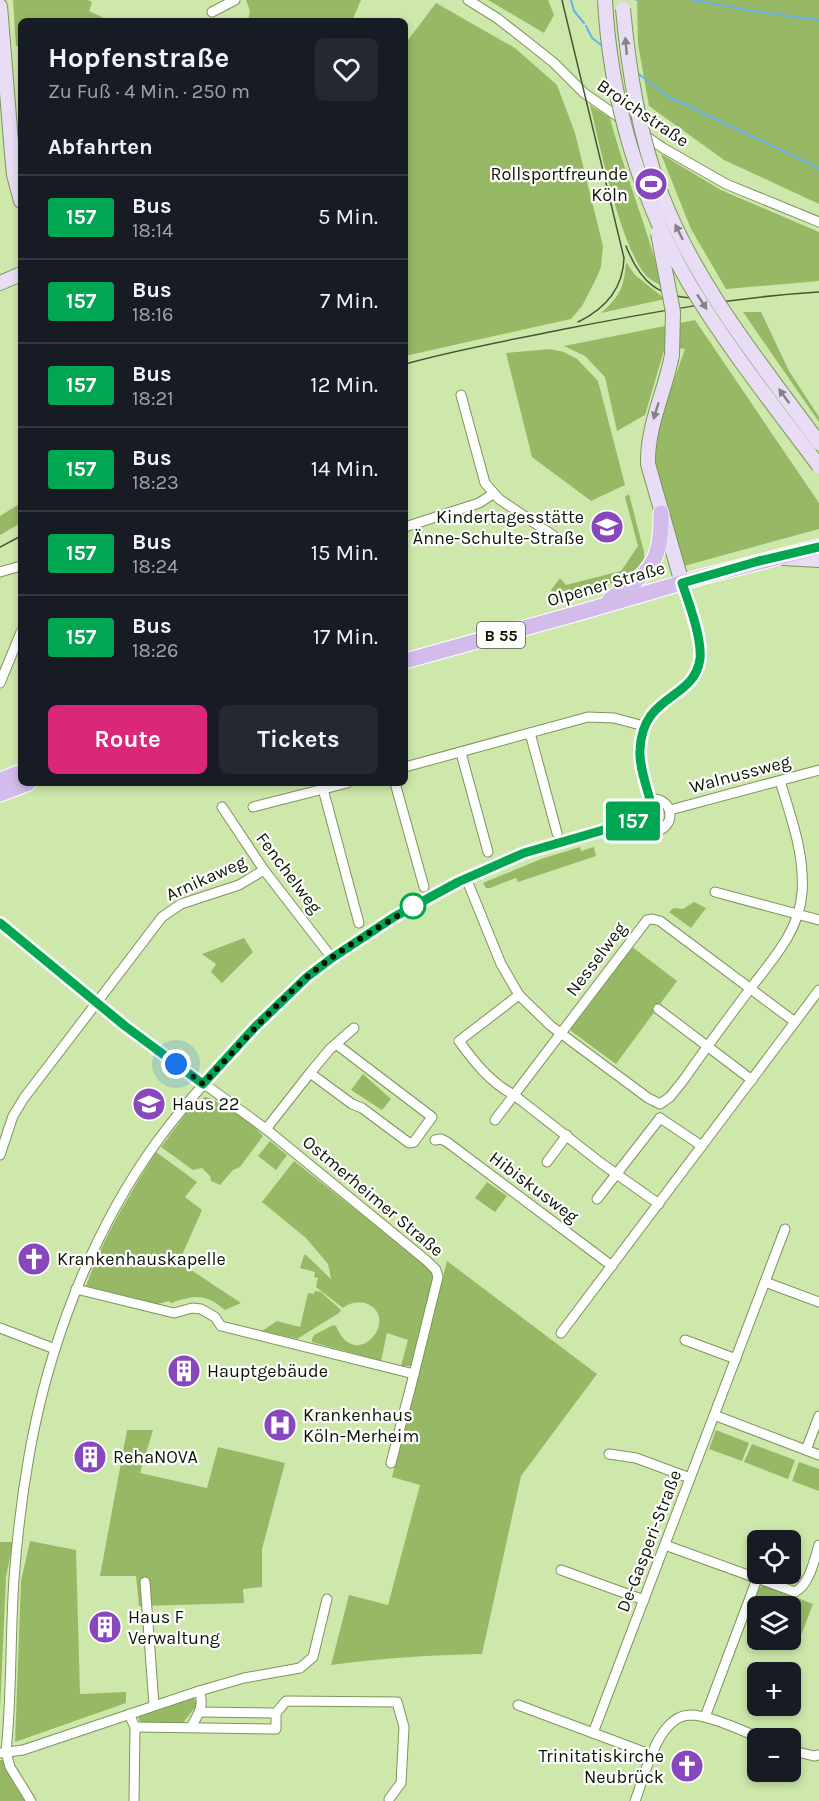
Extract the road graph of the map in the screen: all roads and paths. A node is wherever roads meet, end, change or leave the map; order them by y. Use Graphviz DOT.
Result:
graph roads {
  1 [pos="235,0"];
  2 [pos="468,0"];
  3 [pos="605,0"];
  4 [pos="622,0"];
  5 [pos="0,6"];
  6 [pos="212,12"];
  7 [pos="18,188"];
  8 [pos="655,214"];
  9 [pos="819,222"];
  10 [pos="18,275"];
  11 [pos="0,283"];
  12 [pos="461,395"];
  13 [pos="819,443"];
  14 [pos="819,466"];
  15 [pos="494,494"];
  16 [pos="661,513"];
  17 [pos="408,526"];
  18 [pos="554,536"];
  19 [pos="819,547"];
  20 [pos="775,557"];
  21 [pos="819,560"];
  22 [pos="18,567"];
  23 [pos="0,572"];
  24 [pos="682,583"];
  25 [pos="596,608"];
  26 [pos="18,639"];
  27 [pos="408,660"];
  28 [pos="0,683"];
  29 [pos="644,726"];
  30 [pos="530,733"];
  31 [pos="461,753"];
  32 [pos="408,766"];
  33 [pos="819,770"];
  34 [pos="18,773"];
  35 [pos="0,780"];
  36 [pos="780,781"];
  37 [pos="22,786"];
  38 [pos="335,786"];
  39 [pos="396,786"];
  40 [pos="323,789"];
  41 [pos="0,794"];
  42 [pos="650,800"];
  43 [pos="222,807"];
  44 [pos="253,807"];
  45 [pos="670,810"];
  46 [pos="638,820"];
  47 [pos="557,833"];
  48 [pos="488,852"];
  49 [pos="264,870"];
  50 [pos="466,878"];
  51 [pos="424,887"];
  52 [pos="715,892"];
  53 [pos="798,915"];
  54 [pos="819,920"];
  55 [pos="0,923"];
  56 [pos="359,923"];
  57 [pos="332,958"];
  58 [pos="750,989"];
  59 [pos="819,990"];
  60 [pos="519,995"];
  61 [pos="96,1002"];
  62 [pos="658,1009"];
  63 [pos="795,1022"];
  64 [pos="354,1028"];
  65 [pos="562,1034"];
  66 [pos="336,1044"];
  67 [pos="708,1047"];
  68 [pos="310,1073"];
  69 [pos="752,1080"];
  70 [pos="203,1084"];
  71 [pos="514,1095"];
  72 [pos="660,1104"];
  73 [pos="660,1118"];
  74 [pos="495,1120"];
  75 [pos="266,1129"];
  76 [pos="567,1135"];
  77 [pos="435,1140"];
  78 [pos="702,1146"];
  79 [pos="0,1155"];
  80 [pos="547,1162"];
  81 [pos="617,1172"];
  82 [pos="597,1199"];
  83 [pos="659,1204"];
  84 [pos="785,1229"];
  85 [pos="612,1266"];
  86 [pos="765,1281"];
  87 [pos="76,1289"];
  88 [pos="819,1302"];
  89 [pos="0,1328"];
  90 [pos="561,1333"];
  91 [pos="685,1340"];
  92 [pos="55,1349"];
  93 [pos="735,1359"];
  94 [pos="414,1374"];
  95 [pos="714,1415"];
  96 [pos="819,1416"];
  97 [pos="806,1450"];
  98 [pos="609,1454"];
  99 [pos="819,1455"];
  100 [pos="391,1463"];
  101 [pos="690,1478"];
  102 [pos="665,1545"];
  103 [pos="819,1545"];
  104 [pos="561,1570"];
  105 [pos="747,1575"];
  106 [pos="145,1582"];
  107 [pos="755,1584"];
  108 [pos="770,1584"];
  109 [pos="327,1599"];
  110 [pos="644,1600"];
  111 [pos="199,1691"];
  112 [pos="154,1705"];
  113 [pos="518,1705"];
  114 [pos="201,1712"];
  115 [pos="276,1713"];
  116 [pos="129,1714"];
  117 [pos="705,1718"];
  118 [pos="135,1727"];
  119 [pos="191,1727"];
  120 [pos="593,1733"];
  121 [pos="747,1733"];
  122 [pos="3,1753"];
  123 [pos="801,1753"];
  124 [pos="652,1755"];
  125 [pos="819,1755"];
  126 [pos="389,1799"];
  127 [pos="31,1801"];
  128 [pos="134,1801"];
  129 [pos="635,1801"];
  1 -- 6 [label="street"];
  2 -- 9 [label="street, Broichstraße"];
  3 -- 8 [label="main road, bridge"];
  13 -- 4 [label="main road, one-way, bridge"];
  5 -- 7 [label="main road"];
  8 -- 14 [label="main road, one-way, bridge"];
  8 -- 16 [label="main road, one-way, bridge"];
  10 -- 11 [label="main road"];
  12 -- 15 [label="street"];
  15 -- 17 [label="street"];
  15 -- 18 [label="street"];
  16 -- 24 [label="main road"];
  16 -- 25 [label="main road, B 55"];
  19 -- 20 [label="main road, Olpener Straße / B 55"];
  20 -- 21 [label="main road"];
  20 -- 24 [label="main road, Olpener Straße / B 55"];
  22 -- 23 [label="street"];
  24 -- 25 [label="main road, Olpener Straße / B 55"];
  24 -- 29 [label="street"];
  25 -- 27 [label="main road, Olpener Straße / B 55"];
  26 -- 28 [label="street"];
  29 -- 30 [label="street"];
  29 -- 42 [label="street"];
  30 -- 31 [label="street"];
  30 -- 47 [label="street"];
  31 -- 32 [label="street"];
  31 -- 48 [label="street"];
  33 -- 36 [label="street, Walnussweg"];
  34 -- 35 [label="main road"];
  36 -- 45 [label="street, Walnussweg"];
  36 -- 53 [label="street"];
  37 -- 41 [label="main road"];
  38 -- 40 [label="street"];
  39 -- 51 [label="street"];
  40 -- 44 [label="street"];
  40 -- 56 [label="street"];
  42 -- 45 [label="street"];
  42 -- 46 [label="street"];
  43 -- 49 [label="street, Fenchelweg"];
  45 -- 46 [label="street"];
  46 -- 50 [label="street"];
  49 -- 57 [label="street, Fenchelweg"];
  49 -- 61 [label="street, Arnikaweg"];
  50 -- 57 [label="street"];
  50 -- 60 [label="street"];
  52 -- 53 [label="street"];
  53 -- 54 [label="street"];
  53 -- 58 [label="street"];
  55 -- 61 [label="street, Ostmerheimer Straße"];
  57 -- 70 [label="street"];
  58 -- 63 [label="street"];
  58 -- 65 [label="street, Nesselweg"];
  58 -- 67 [label="street"];
  59 -- 63 [label="street"];
  60 -- 65 [label="street"];
  60 -- 71 [label="street"];
  61 -- 70 [label="street, Ostmerheimer Straße"];
  61 -- 79 [label="street"];
  62 -- 67 [label="street"];
  63 -- 69 [label="street"];
  64 -- 66 [label="street"];
  65 -- 71 [label="street"];
  65 -- 72 [label="street"];
  66 -- 68 [label="street"];
  66 -- 68 [label="street"];
  67 -- 69 [label="street"];
  67 -- 72 [label="street"];
  68 -- 75 [label="street"];
  69 -- 78 [label="street"];
  70 -- 75 [label="street, Ostmerheimer Straße"];
  70 -- 87 [label="street"];
  71 -- 74 [label="street"];
  71 -- 76 [label="street"];
  72 -- 73 [label="street"];
  73 -- 78 [label="street"];
  73 -- 81 [label="street"];
  75 -- 94 [label="street, Ostmerheimer Straße"];
  76 -- 80 [label="street"];
  76 -- 81 [label="street"];
  77 -- 85 [label="street, Hibiskusweg"];
  78 -- 83 [label="street"];
  81 -- 82 [label="street"];
  81 -- 83 [label="street"];
  83 -- 85 [label="street"];
  84 -- 86 [label="street, De-Gasperi-Straße"];
  85 -- 90 [label="street"];
  86 -- 88 [label="street"];
  86 -- 93 [label="street, De-Gasperi-Straße"];
  87 -- 92 [label="street"];
  87 -- 94 [label="street"];
  89 -- 92 [label="street"];
  91 -- 93 [label="street"];
  92 -- 122 [label="street"];
  93 -- 95 [label="street, De-Gasperi-Straße"];
  94 -- 100 [label="street, Ostmerheimer Straße"];
  95 -- 97 [label="street"];
  95 -- 101 [label="street, De-Gasperi-Straße"];
  96 -- 97 [label="street"];
  97 -- 99 [label="street"];
  98 -- 101 [label="street"];
  101 -- 102 [label="street, De-Gasperi-Straße"];
  102 -- 105 [label="street"];
  102 -- 110 [label="street, De-Gasperi-Straße"];
  103 -- 108 [label="street"];
  104 -- 110 [label="street"];
  106 -- 112 [label="street"];
  107 -- 117 [label="street"];
  109 -- 111 [label="street"];
  110 -- 120 [label="street, De-Gasperi-Straße"];
  111 -- 112 [label="street"];
  111 -- 114 [label="street"];
  112 -- 116 [label="street"];
  113 -- 120 [label="street"];
  114 -- 115 [label="street"];
  114 -- 119 [label="street"];
  115 -- 119 [label="street"];
  115 -- 126 [label="street"];
  116 -- 118 [label="street"];
  116 -- 122 [label="street"];
  117 -- 121 [label="street"];
  117 -- 124 [label="street"];
  118 -- 119 [label="street"];
  118 -- 128 [label="street"];
  120 -- 124 [label="street"];
  122 -- 127 [label="street"];
  123 -- 125 [label="street"];
  124 -- 129 [label="street"];
}
